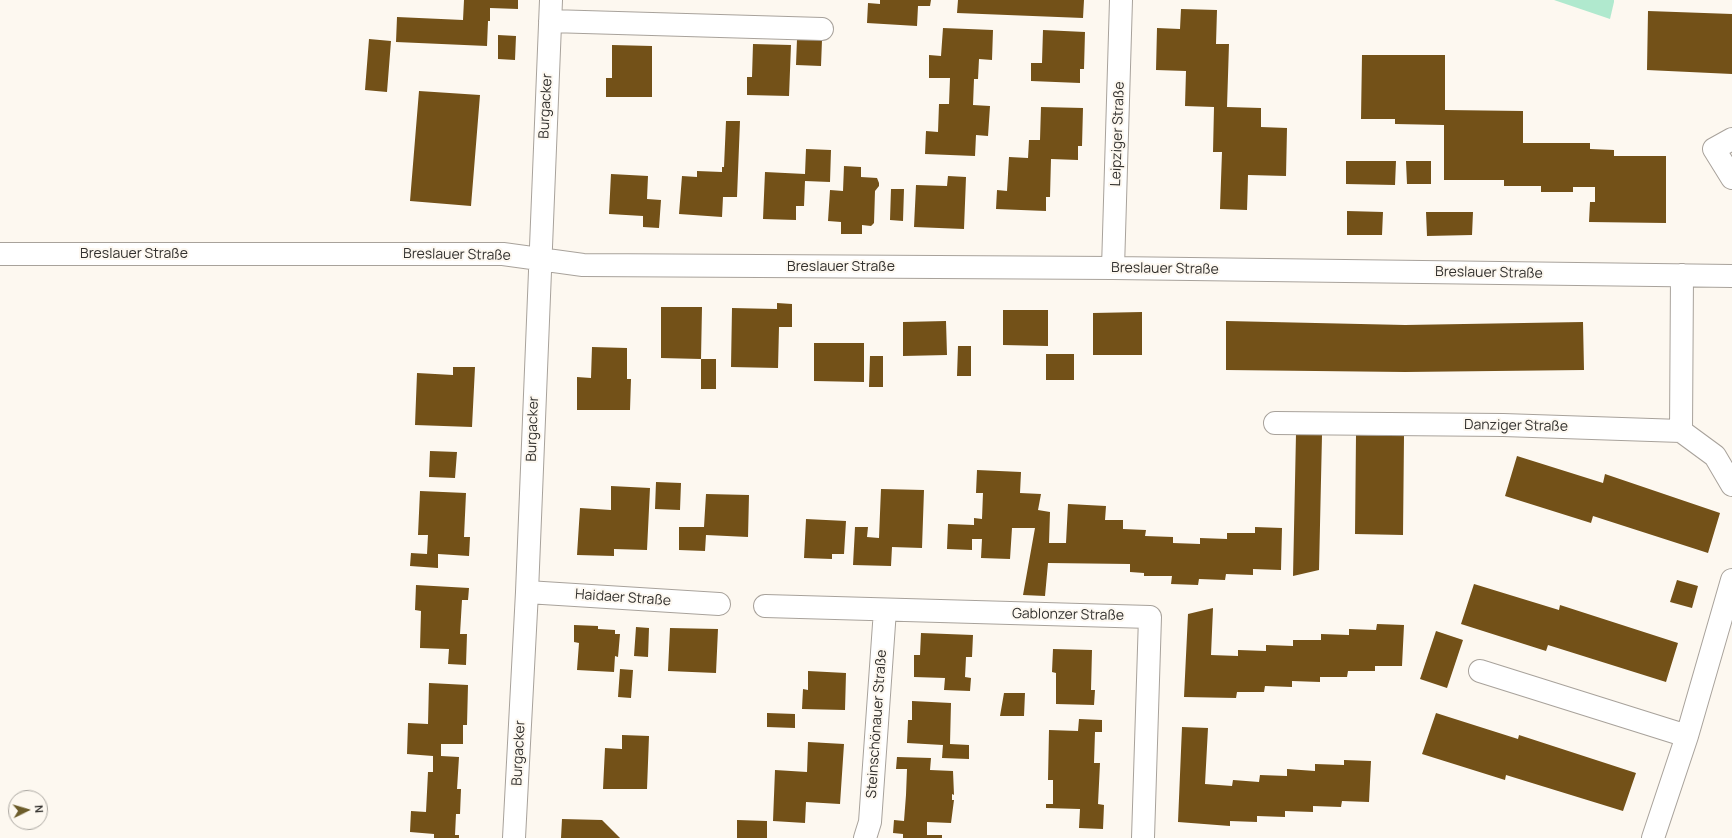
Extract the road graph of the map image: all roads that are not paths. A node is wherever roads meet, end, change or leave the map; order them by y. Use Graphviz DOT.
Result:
graph roads {
  1 [pos="1121,0"];
  2 [pos="550,10"];
  3 [pos="822,29"];
  4 [pos="1732,139"];
  5 [pos="1732,178"];
  6 [pos="0,254"];
  7 [pos="540,260"];
  8 [pos="1113,268"];
  9 [pos="1682,275"];
  10 [pos="1732,276"];
  11 [pos="1275,423"];
  12 [pos="1681,431"];
  13 [pos="1732,485"];
  14 [pos="1732,580"];
  15 [pos="527,592"];
  16 [pos="719,604"];
  17 [pos="765,606"];
  18 [pos="885,610"];
  19 [pos="1480,671"];
  20 [pos="1687,736"];
  21 [pos="514,838"];
  22 [pos="865,838"];
  23 [pos="1142,838"];
  24 [pos="1653,838"];
  1 -- 8 [label="street, Leipziger Straße"];
  2 -- 3 [label="street, Burgacker"];
  2 -- 7 [label="street, Burgacker"];
  4 -- 5 [label="street"];
  6 -- 7 [label="street, Breslauer Straße"];
  7 -- 8 [label="street, Breslauer Straße"];
  7 -- 15 [label="street, Burgacker"];
  8 -- 9 [label="street, Breslauer Straße"];
  9 -- 10 [label="street, Breslauer Straße"];
  9 -- 12 [label="street"];
  11 -- 12 [label="street, Danziger Straße"];
  12 -- 13 [label="street"];
  14 -- 20 [label="street"];
  15 -- 16 [label="street, Haidaer Straße"];
  15 -- 21 [label="street, Burgacker"];
  17 -- 18 [label="street, Gablonzer Straße"];
  18 -- 22 [label="street, Steinschönauer Straße"];
  18 -- 23 [label="street, Gablonzer Straße"];
  19 -- 20 [label="street"];
  20 -- 24 [label="street"];
}
